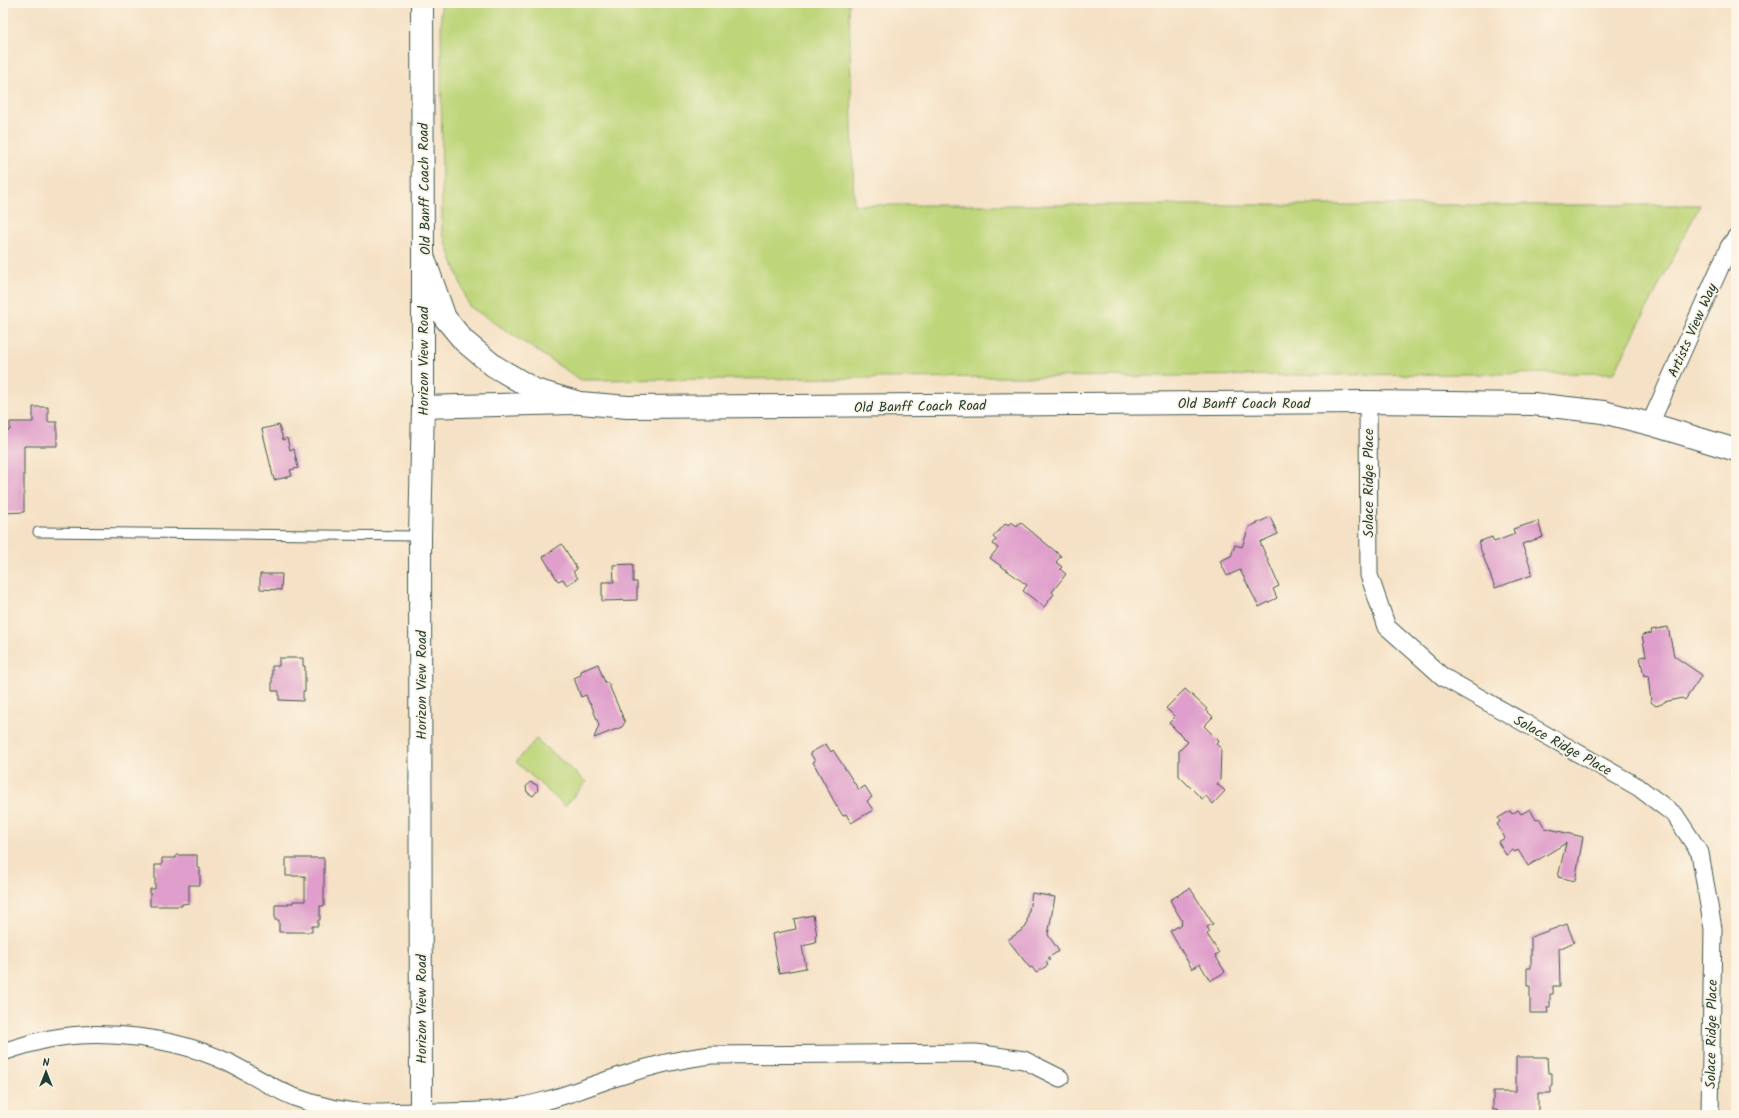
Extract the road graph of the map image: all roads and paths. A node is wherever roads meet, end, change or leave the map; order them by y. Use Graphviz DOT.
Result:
graph roads {
  1 [pos="422,3"];
  2 [pos="1736,236"];
  3 [pos="423,256"];
  4 [pos="1368,402"];
  5 [pos="580,403"];
  6 [pos="423,407"];
  7 [pos="1650,424"];
  8 [pos="1736,450"];
  9 [pos="38,532"];
  10 [pos="420,536"];
  11 [pos="3,1052"];
  12 [pos="1060,1078"];
  13 [pos="421,1114"];
  14 [pos="1710,1115"];
  1 -- 3 [label="main road, Old Banff Coach Road"];
  2 -- 7 [label="street, Artists View Way"];
  3 -- 5 [label="main road, Old Banff Coach Road"];
  3 -- 6 [label="main road, Horizon View Road"];
  4 -- 5 [label="main road, Old Banff Coach Road"];
  4 -- 7 [label="main road, Old Banff Coach Road"];
  4 -- 14 [label="street, Solace Ridge Place"];
  5 -- 6 [label="main road"];
  6 -- 10 [label="main road, Horizon View Road"];
  7 -- 8 [label="main road, Old Banff Coach Road"];
  9 -- 10 [label="lane"];
  10 -- 13 [label="main road, Horizon View Road"];
  11 -- 13 [label="street"];
  12 -- 13 [label="street"];
}
